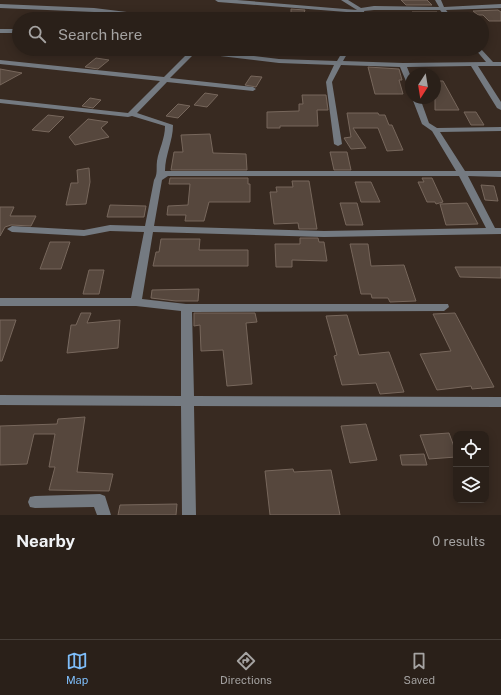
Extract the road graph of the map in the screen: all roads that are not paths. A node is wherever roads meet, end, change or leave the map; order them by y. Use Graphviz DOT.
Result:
graph roads {
  1 [pos="218,0"];
  2 [pos="344,0"];
  3 [pos="369,0"];
  4 [pos="438,0"];
  5 [pos="498,0"];
  6 [pos="501,2"];
  7 [pos="0,6"];
  8 [pos="501,6"];
  9 [pos="374,8"];
  10 [pos="442,9"];
  11 [pos="361,11"];
  12 [pos="110,12"];
  13 [pos="444,12"];
  14 [pos="0,31"];
  15 [pos="12,31"];
  16 [pos="188,56"];
  17 [pos="232,56"];
  18 [pos="343,56"];
  19 [pos="484,56"];
  20 [pos="0,62"];
  21 [pos="338,64"];
  22 [pos="473,64"];
  23 [pos="491,64"];
  24 [pos="501,64"];
  25 [pos="403,65"];
  26 [pos="405,70"];
  27 [pos="164,81"];
  28 [pos="253,89"];
  29 [pos="0,101"];
  30 [pos="418,104"];
  31 [pos="501,108"];
  32 [pos="132,114"];
  33 [pos="501,129"];
  34 [pos="435,130"];
  35 [pos="338,144"];
  36 [pos="462,174"];
  37 [pos="501,174"];
  38 [pos="161,176"];
  39 [pos="12,229"];
  40 [pos="148,230"];
  41 [pos="496,231"];
  42 [pos="0,302"];
  43 [pos="136,302"];
  44 [pos="444,307"];
  45 [pos="186,308"];
  46 [pos="0,400"];
  47 [pos="188,402"];
  48 [pos="501,402"];
  49 [pos="35,502"];
  50 [pos="104,515"];
  51 [pos="190,515"];
  1 -- 11 [label="street"];
  2 -- 11 [label="street"];
  3 -- 9 [label="street"];
  4 -- 10 [label="street"];
  5 -- 6 [label="street"];
  7 -- 12 [label="street"];
  8 -- 10 [label="street"];
  9 -- 10 [label="street"];
  9 -- 11 [label="street"];
  10 -- 13 [label="street"];
  14 -- 15 [label="street"];
  16 -- 27 [label="street"];
  17 -- 21 [label="street"];
  18 -- 21 [label="street"];
  19 -- 23 [label="street"];
  20 -- 27 [label="street"];
  21 -- 25 [label="street"];
  21 -- 35 [label="street"];
  22 -- 23 [label="street"];
  22 -- 25 [label="street"];
  22 -- 31 [label="street"];
  23 -- 24 [label="street"];
  25 -- 26 [label="street"];
  27 -- 28 [label="street"];
  27 -- 32 [label="street"];
  29 -- 32 [label="street"];
  30 -- 34 [label="street"];
  32 -- 38 [label="street"];
  33 -- 34 [label="street"];
  34 -- 36 [label="street"];
  36 -- 37 [label="street"];
  36 -- 38 [label="street"];
  36 -- 41 [label="street"];
  38 -- 40 [label="street"];
  39 -- 40 [label="street"];
  40 -- 41 [label="street"];
  40 -- 43 [label="street"];
  42 -- 43 [label="street"];
  43 -- 45 [label="street"];
  44 -- 45 [label="street"];
  45 -- 47 [label="street"];
  46 -- 47 [label="street"];
  47 -- 48 [label="street"];
  47 -- 51 [label="street"];
  49 -- 50 [label="street"];
}
